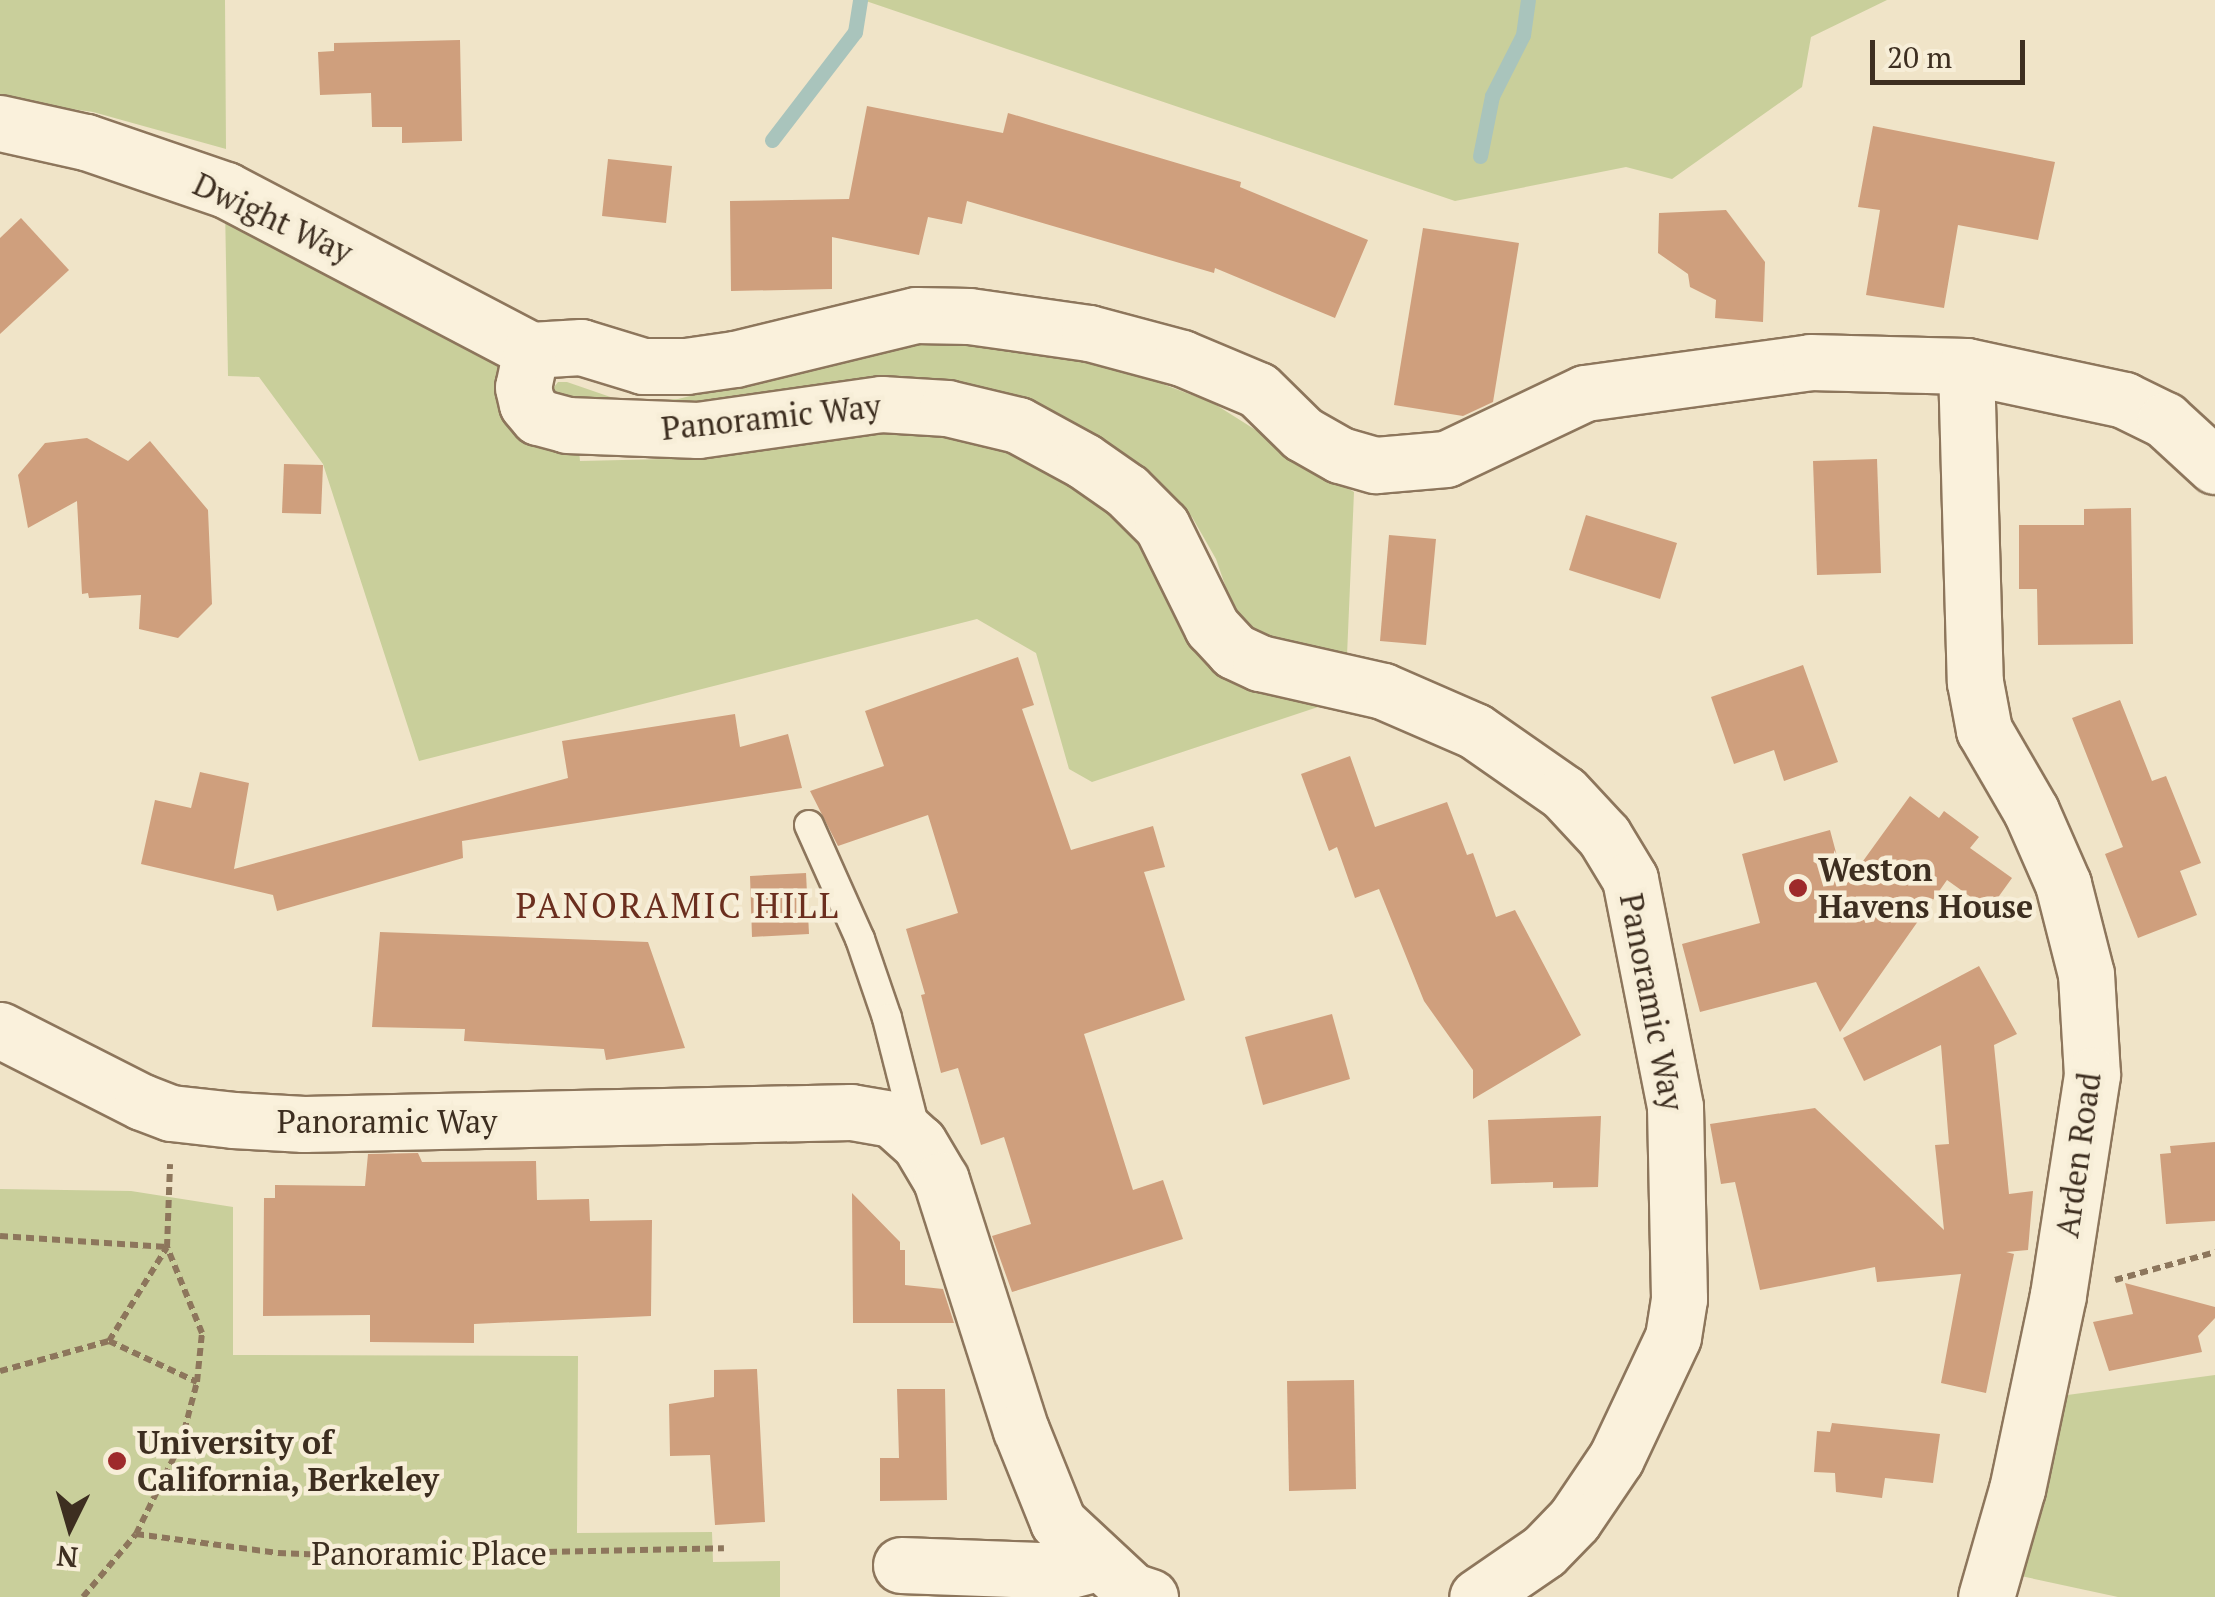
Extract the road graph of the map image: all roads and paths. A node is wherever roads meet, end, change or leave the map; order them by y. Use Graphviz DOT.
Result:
graph roads {
  1 [pos="0,123"];
  2 [pos="531,350"];
  3 [pos="1966,366"];
  4 [pos="2215,466"];
  5 [pos="809,825"];
  6 [pos="0,1030"];
  7 [pos="172,1113"];
  8 [pos="918,1144"];
  9 [pos="0,1236"];
  10 [pos="167,1248"];
  11 [pos="2215,1252"];
  12 [pos="2058,1296"];
  13 [pos="109,1341"];
  14 [pos="0,1372"];
  15 [pos="197,1382"];
  16 [pos="136,1534"];
  17 [pos="724,1548"];
  18 [pos="1100,1562"];
  19 [pos="901,1566"];
  20 [pos="83,1597"];
  21 [pos="1150,1597"];
  22 [pos="1477,1597"];
  23 [pos="1986,1597"];
  1 -- 2 [label="street, Dwight Way"];
  2 -- 3 [label="street, Panoramic Way"];
  2 -- 22 [label="street, Panoramic Way"];
  3 -- 4 [label="street, Panoramic Way"];
  3 -- 12 [label="street, Arden Road"];
  5 -- 8 [label="lane"];
  6 -- 7 [label="street, Panoramic Way"];
  7 -- 8 [label="street, Panoramic Way"];
  7 -- 10 [label="path"];
  8 -- 18 [label="street, Panoramic Way"];
  9 -- 10 [label="path"];
  10 -- 13 [label="path"];
  10 -- 15 [label="path"];
  11 -- 12 [label="path"];
  12 -- 23 [label="street, Arden Road"];
  13 -- 14 [label="path"];
  13 -- 15 [label="path"];
  15 -- 16 [label="path"];
  16 -- 17 [label="path, Panoramic Place"];
  16 -- 20 [label="path"];
  18 -- 19 [label="street"];
  18 -- 21 [label="street, Panoramic Way"];
}
